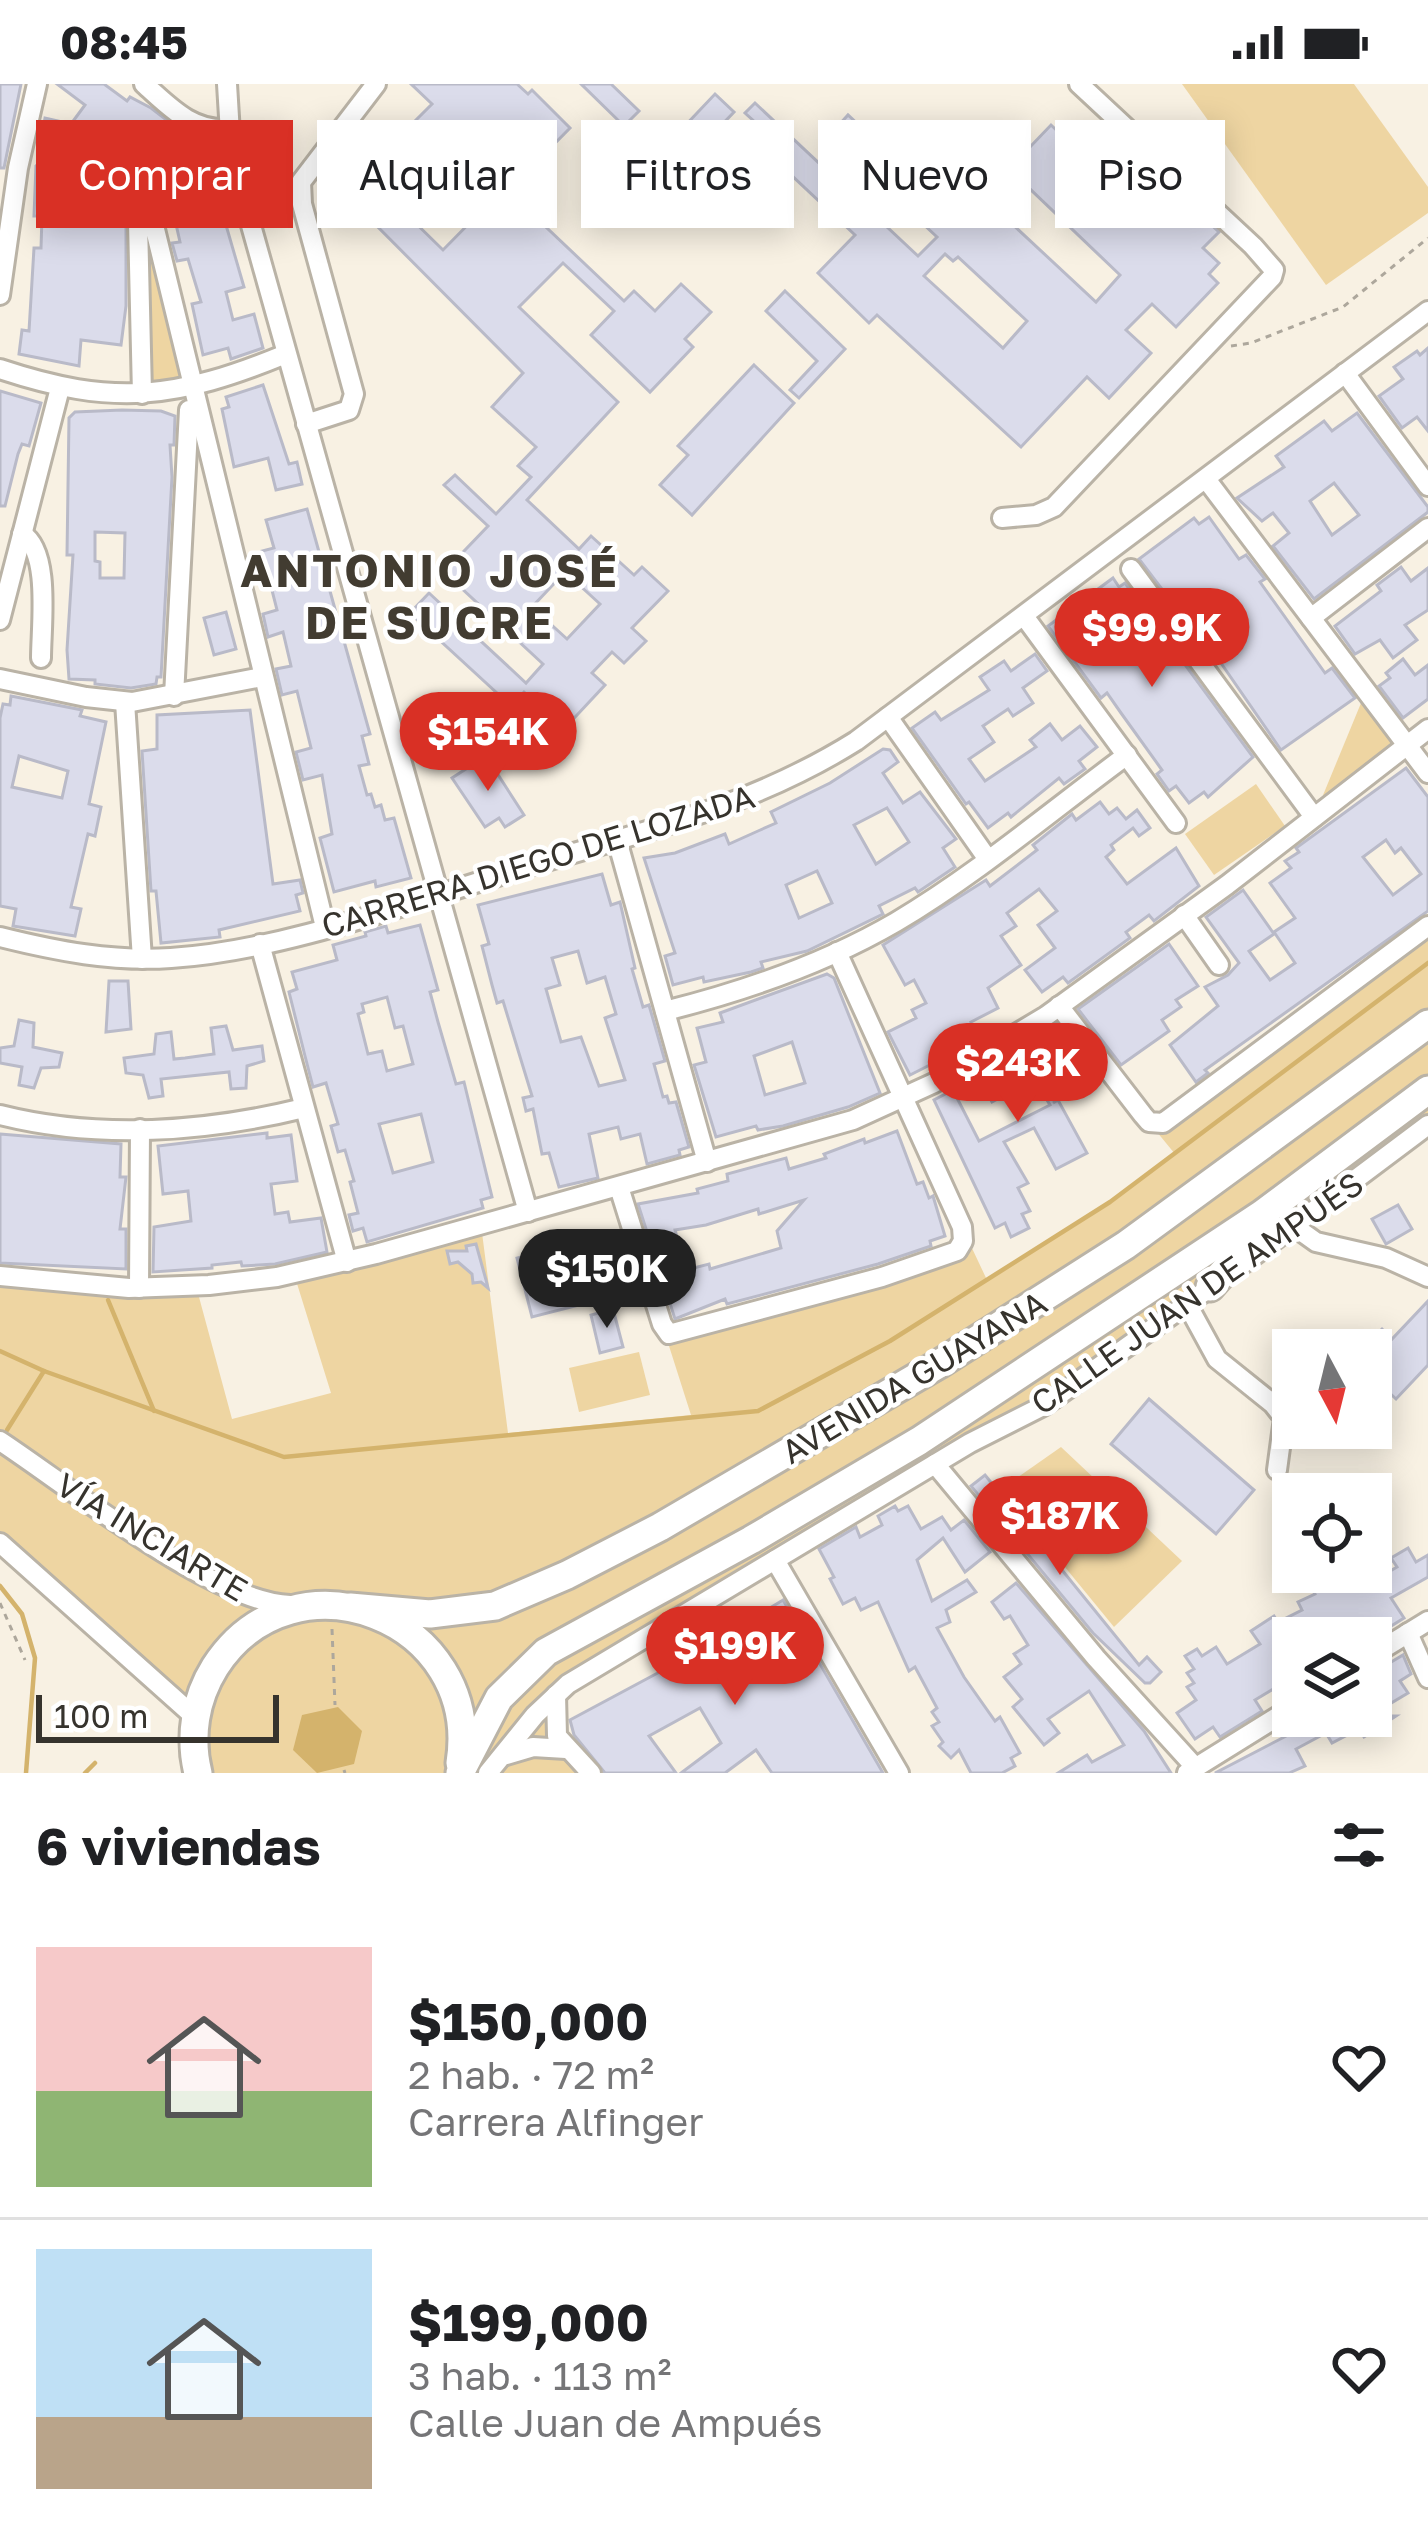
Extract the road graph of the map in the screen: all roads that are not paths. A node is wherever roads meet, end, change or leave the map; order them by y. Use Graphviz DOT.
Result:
graph roads {
  1 [pos="37,84"];
  2 [pos="144,84"];
  3 [pos="227,84"];
  4 [pos="376,84"];
  5 [pos="1078,84"];
  6 [pos="189,120"];
  7 [pos="229,120"];
  8 [pos="251,228"];
  9 [pos="0,295"];
  10 [pos="1428,311"];
  11 [pos="286,354"];
  12 [pos="0,369"];
  13 [pos="1345,374"];
  14 [pos="190,387"];
  15 [pos="60,388"];
  16 [pos="142,394"];
  17 [pos="306,424"];
  18 [pos="1206,479"];
  19 [pos="1428,486"];
  20 [pos="1002,518"];
  21 [pos="1428,528"];
  22 [pos="22,534"];
  23 [pos="1131,569"];
  24 [pos="1024,616"];
  25 [pos="1311,618"];
  26 [pos="0,620"];
  27 [pos="40,658"];
  28 [pos="262,677"];
  29 [pos="0,679"];
  30 [pos="174,696"];
  31 [pos="125,702"];
  32 [pos="888,717"];
  33 [pos="1428,729"];
  34 [pos="1407,745"];
  35 [pos="1127,754"];
  36 [pos="1428,773"];
  37 [pos="1314,817"];
  38 [pos="1176,823"];
  39 [pos="617,840"];
  40 [pos="986,858"];
  41 [pos="437,895"];
  42 [pos="1184,915"];
  43 [pos="1428,926"];
  44 [pos="325,927"];
  45 [pos="0,937"];
  46 [pos="260,944"];
  47 [pos="837,952"];
  48 [pos="142,959"];
  49 [pos="1219,965"];
  50 [pos="1059,1006"];
  51 [pos="664,1011"];
  52 [pos="1428,1024"];
  53 [pos="1428,1090"];
  54 [pos="903,1098"];
  55 [pos="304,1108"];
  56 [pos="0,1115"];
  57 [pos="1428,1125"];
  58 [pos="140,1130"];
  59 [pos="707,1162"];
  60 [pos="619,1187"];
  61 [pos="1294,1192"];
  62 [pos="528,1212"];
  63 [pos="1295,1227"];
  64 [pos="347,1262"];
  65 [pos="0,1276"];
  66 [pos="1428,1277"];
  67 [pos="1210,1287"];
  68 [pos="139,1288"];
  69 [pos="1187,1304"];
  70 [pos="0,1441"];
  71 [pos="935,1464"];
  72 [pos="1276,1470"];
  73 [pos="0,1543"];
  74 [pos="775,1560"];
  75 [pos="332,1606"];
  76 [pos="1428,1621"];
  77 [pos="1408,1633"];
  78 [pos="1392,1643"];
  79 [pos="1428,1678"];
  80 [pos="556,1695"];
  81 [pos="1272,1720"];
  82 [pos="195,1722"];
  83 [pos="566,1749"];
  84 [pos="505,1756"];
  85 [pos="1191,1770"];
  86 [pos="174,1773"];
  87 [pos="198,1773"];
  88 [pos="459,1773"];
  89 [pos="488,1773"];
  90 [pos="591,1773"];
  91 [pos="898,1773"];
  1 -- 9 [label="street"];
  2 -- 6 [label="street"];
  3 -- 7 [label="street"];
  4 -- 17 [label="street"];
  5 -- 20 [label="street"];
  8 -- 11 [label="street"];
  10 -- 13 [label="street, CARRERA DIEGO DE LOZADA"];
  11 -- 14 [label="street"];
  11 -- 17 [label="street"];
  12 -- 15 [label="street"];
  13 -- 18 [label="street, CARRERA DIEGO DE LOZADA"];
  13 -- 19 [label="street"];
  14 -- 16 [label="street"];
  14 -- 16 [label="street"];
  14 -- 28 [label="street"];
  14 -- 30 [label="street"];
  15 -- 16 [label="street"];
  15 -- 22 [label="street"];
  17 -- 41 [label="street"];
  18 -- 24 [label="street, CARRERA DIEGO DE LOZADA"];
  18 -- 25 [label="street"];
  21 -- 25 [label="street"];
  22 -- 26 [label="street"];
  22 -- 27 [label="street"];
  23 -- 37 [label="street"];
  24 -- 32 [label="street, CARRERA DIEGO DE LOZADA"];
  24 -- 35 [label="street"];
  25 -- 34 [label="street"];
  28 -- 30 [label="street"];
  28 -- 44 [label="street"];
  29 -- 31 [label="street"];
  30 -- 31 [label="street"];
  31 -- 48 [label="street"];
  32 -- 39 [label="street, CARRERA DIEGO DE LOZADA"];
  32 -- 40 [label="street"];
  33 -- 34 [label="street"];
  34 -- 36 [label="street"];
  34 -- 37 [label="street"];
  35 -- 38 [label="street"];
  35 -- 40 [label="street"];
  37 -- 42 [label="street"];
  39 -- 41 [label="street, CARRERA DIEGO DE LOZADA"];
  39 -- 51 [label="street"];
  40 -- 47 [label="street"];
  41 -- 44 [label="street, CARRERA DIEGO DE LOZADA"];
  41 -- 62 [label="street"];
  42 -- 49 [label="street"];
  42 -- 50 [label="street"];
  43 -- 50 [label="street"];
  44 -- 46 [label="street, CARRERA DIEGO DE LOZADA"];
  45 -- 48 [label="street, CARRERA DIEGO DE LOZADA"];
  46 -- 48 [label="street, CARRERA DIEGO DE LOZADA"];
  46 -- 55 [label="street"];
  47 -- 51 [label="street"];
  47 -- 54 [label="street"];
  50 -- 54 [label="street"];
  51 -- 59 [label="street"];
  52 -- 75 [label="highway, AVENIDA GUAYANA"];
  53 -- 61 [label="highway, AVENIDA GUAYANA"];
  54 -- 59 [label="street"];
  54 -- 60 [label="street"];
  55 -- 58 [label="street"];
  55 -- 64 [label="street"];
  56 -- 58 [label="street"];
  57 -- 63 [label="street, CALLE JUAN DE AMPUÉS"];
  58 -- 68 [label="street"];
  59 -- 60 [label="street"];
  60 -- 62 [label="street"];
  61 -- 67 [label="highway"];
  61 -- 88 [label="highway, AVENIDA GUAYANA"];
  62 -- 64 [label="street"];
  63 -- 66 [label="street"];
  63 -- 67 [label="street, CALLE JUAN DE AMPUÉS"];
  64 -- 68 [label="street"];
  65 -- 68 [label="street"];
  67 -- 69 [label="street, CALLE JUAN DE AMPUÉS"];
  69 -- 71 [label="street, CALLE JUAN DE AMPUÉS"];
  69 -- 72 [label="street"];
  70 -- 75 [label="street, VÍA INCIARTE"];
  71 -- 74 [label="street, CALLE JUAN DE AMPUÉS"];
  71 -- 85 [label="street"];
  73 -- 82 [label="street"];
  74 -- 80 [label="street, CALLE JUAN DE AMPUÉS"];
  74 -- 91 [label="street"];
  75 -- 82 [label="highway"];
  75 -- 88 [label="highway"];
  76 -- 77 [label="street"];
  77 -- 78 [label="street"];
  77 -- 79 [label="street"];
  80 -- 83 [label="street"];
  80 -- 84 [label="street, CALLE JUAN DE AMPUÉS"];
  81 -- 85 [label="street"];
  82 -- 86 [label="highway"];
  82 -- 87 [label="highway"];
  83 -- 84 [label="street"];
  83 -- 90 [label="street"];
  84 -- 89 [label="street, CALLE JUAN DE AMPUÉS"];
}
